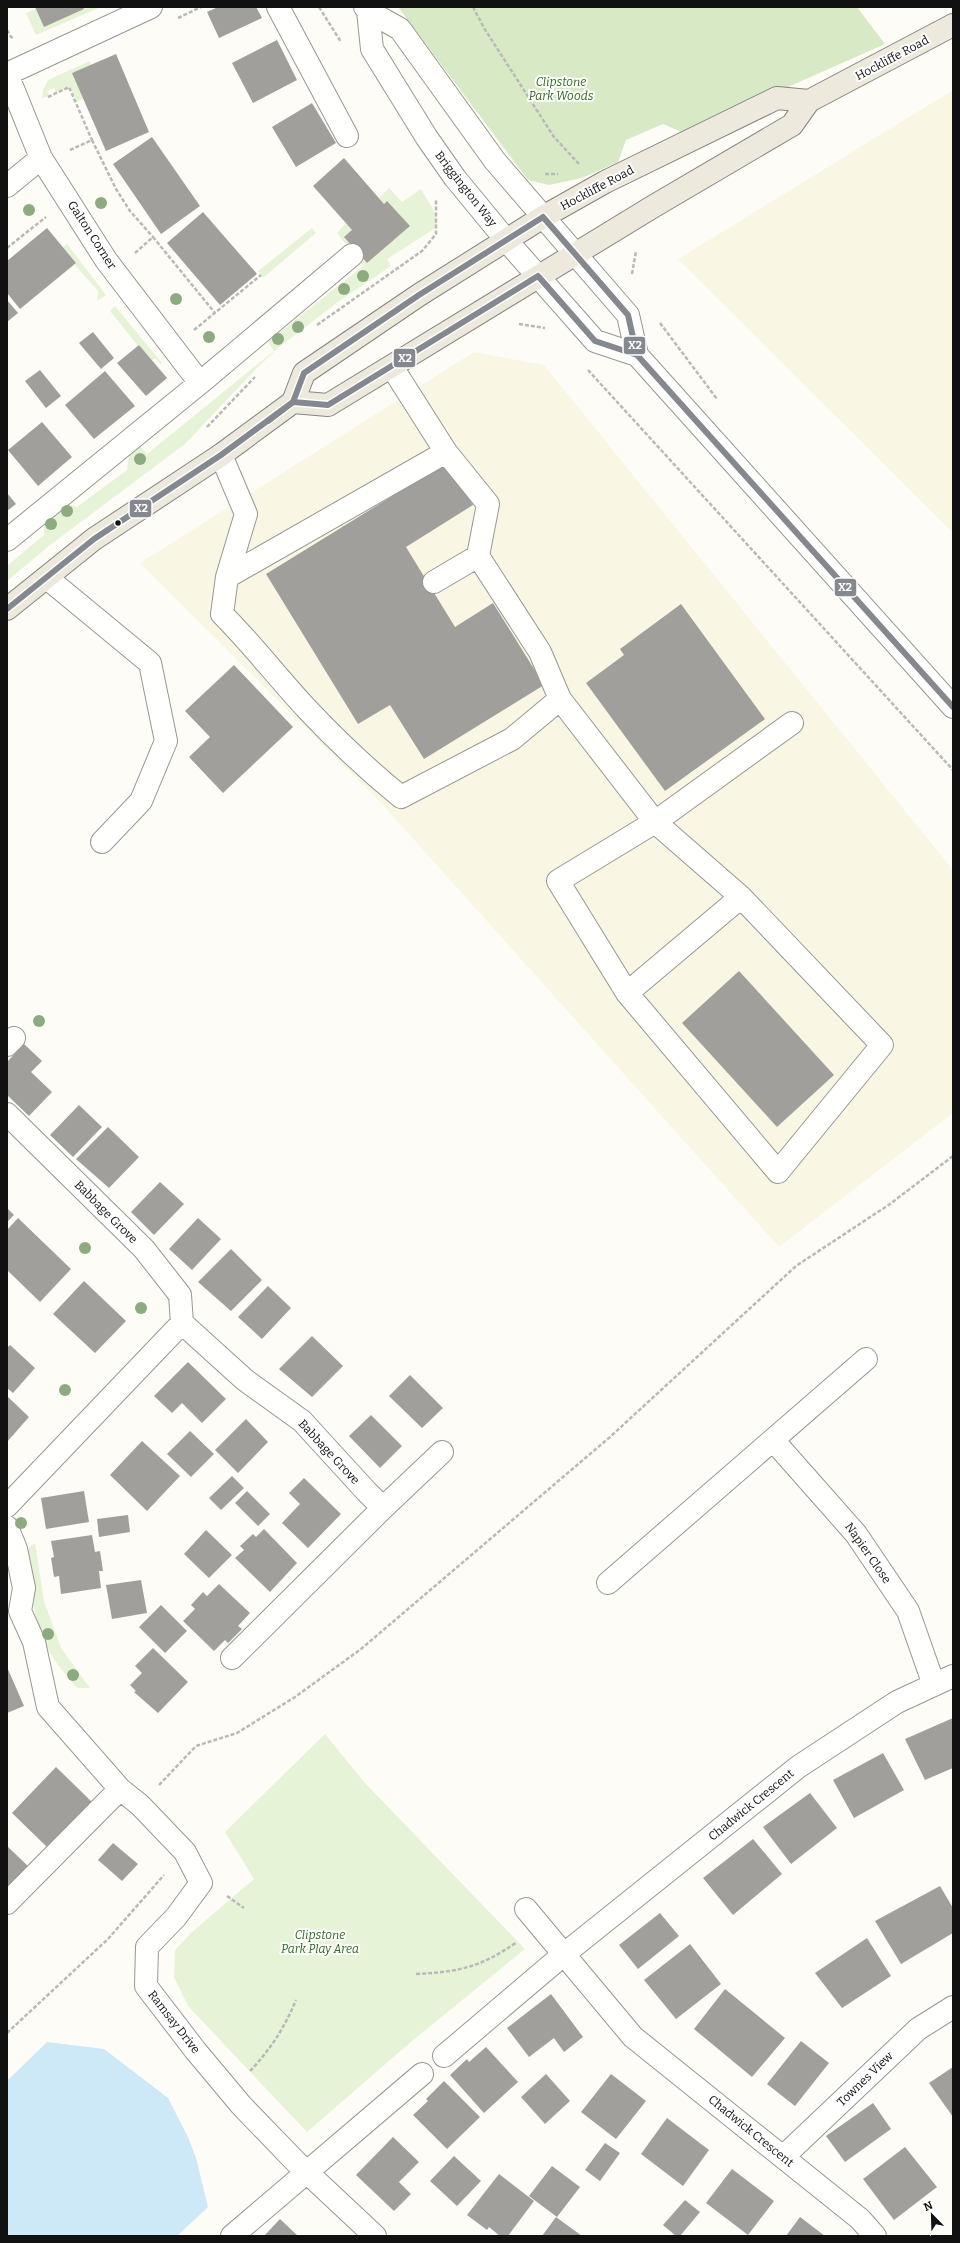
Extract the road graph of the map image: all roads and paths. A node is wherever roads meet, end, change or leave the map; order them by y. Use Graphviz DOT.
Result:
graph roads {
  1 [pos="151,7"];
  2 [pos="201,7"];
  3 [pos="278,7"];
  4 [pos="473,7"];
  5 [pos="366,9"];
  6 [pos="175,20"];
  7 [pos="953,25"];
  8 [pos="7,74"];
  9 [pos="45,98"];
  10 [pos="809,101"];
  11 [pos="347,136"];
  12 [pos="92,140"];
  13 [pos="68,151"];
  14 [pos="41,158"];
  15 [pos="583,169"];
  16 [pos="563,173"];
  17 [pos="543,174"];
  18 [pos="7,186"];
  19 [pos="436,198"];
  20 [pos="48,214"];
  21 [pos="543,217"];
  22 [pos="153,237"];
  23 [pos="506,240"];
  24 [pos="641,246"];
  25 [pos="7,248"];
  26 [pos="574,254"];
  27 [pos="352,255"];
  28 [pos="132,256"];
  29 [pos="261,275"];
  30 [pos="538,276"];
  31 [pos="632,276"];
  32 [pos="215,313"];
  33 [pos="656,318"];
  34 [pos="514,326"];
  35 [pos="311,329"];
  36 [pos="551,329"];
  37 [pos="188,334"];
  38 [pos="637,355"];
  39 [pos="583,364"];
  40 [pos="392,367"];
  41 [pos="260,372"];
  42 [pos="200,383"];
  43 [pos="719,400"];
  44 [pos="293,402"];
  45 [pos="206,428"];
  46 [pos="446,452"];
  47 [pos="221,455"];
  48 [pos="7,540"];
  49 [pos="478,556"];
  50 [pos="227,577"];
  51 [pos="46,578"];
  52 [pos="434,582"];
  53 [pos="7,610"];
  54 [pos="560,699"];
  55 [pos="953,707"];
  56 [pos="792,723"];
  57 [pos="953,770"];
  58 [pos="655,822"];
  59 [pos="102,842"];
  60 [pos="741,897"];
  61 [pos="627,993"];
  62 [pos="7,1114"];
  63 [pos="953,1156"];
  64 [pos="182,1323"];
  65 [pos="866,1359"];
  66 [pos="773,1440"];
  67 [pos="442,1452"];
  68 [pos="7,1506"];
  69 [pos="383,1508"];
  70 [pos="7,1527"];
  71 [pos="608,1583"];
  72 [pos="14,1614"];
  73 [pos="232,1658"];
  74 [pos="944,1680"];
  75 [pos="120,1789"];
  76 [pos="140,1805"];
  77 [pos="185,1852"];
  78 [pos="7,1903"];
  79 [pos="526,1909"];
  80 [pos="540,1926"];
  81 [pos="563,1955"];
  82 [pos="416,1974"];
  83 [pos="296,2000"];
  84 [pos="953,2007"];
  85 [pos="7,2033"];
  86 [pos="444,2056"];
  87 [pos="422,2074"];
  88 [pos="230,2092"];
  89 [pos="783,2157"];
  90 [pos="305,2172"];
  91 [pos="232,2236"];
  92 [pos="375,2236"];
  93 [pos="875,2236"];
  1 -- 8 [label="street, Galton Corner"];
  2 -- 6 [label="path"];
  3 -- 11 [label="street"];
  4 -- 15 [label="path"];
  5 -- 21 [label="street, Briggington Way"];
  5 -- 23 [label="street, Briggington Way"];
  7 -- 10 [label="main road, Hockliffe Road"];
  8 -- 14 [label="street, Galton Corner"];
  9 -- 12 [label="path"];
  10 -- 21 [label="main road, Hockliffe Road"];
  10 -- 26 [label="main road, Hockliffe Road"];
  12 -- 13 [label="path"];
  12 -- 22 [label="path"];
  14 -- 18 [label="street"];
  14 -- 42 [label="street, Galton Corner"];
  16 -- 17 [label="path"];
  19 -- 35 [label="path"];
  20 -- 25 [label="path"];
  21 -- 23 [label="main road, Hockliffe Road"];
  21 -- 26 [label="street, Briggington Way"];
  22 -- 28 [label="path"];
  22 -- 32 [label="path"];
  23 -- 30 [label="street, Briggington Way"];
  23 -- 44 [label="main road, Hockliffe Road"];
  24 -- 31 [label="path"];
  26 -- 30 [label="main road, Hockliffe Road"];
  26 -- 38 [label="street, Briggington Way"];
  27 -- 42 [label="street"];
  29 -- 32 [label="path"];
  30 -- 38 [label="street, Briggington Way"];
  30 -- 40 [label="main road, Hockliffe Road"];
  32 -- 37 [label="path"];
  33 -- 43 [label="path"];
  34 -- 36 [label="path"];
  38 -- 55 [label="street"];
  39 -- 57 [label="path"];
  40 -- 44 [label="main road, Hockliffe Road"];
  40 -- 46 [label="street"];
  41 -- 45 [label="path"];
  42 -- 48 [label="street"];
  44 -- 47 [label="main road"];
  46 -- 49 [label="street"];
  46 -- 50 [label="street"];
  47 -- 50 [label="street"];
  47 -- 51 [label="main road"];
  49 -- 52 [label="street"];
  49 -- 54 [label="street"];
  50 -- 54 [label="street"];
  51 -- 53 [label="main road"];
  51 -- 59 [label="street"];
  54 -- 58 [label="street"];
  56 -- 58 [label="street"];
  58 -- 60 [label="street"];
  58 -- 61 [label="street"];
  60 -- 61 [label="street"];
  60 -- 61 [label="street"];
  62 -- 64 [label="street, Babbage Grove"];
  63 -- 76 [label="path"];
  64 -- 68 [label="street"];
  64 -- 69 [label="street, Babbage Grove"];
  65 -- 66 [label="street"];
  66 -- 71 [label="street"];
  66 -- 74 [label="street, Napier Close"];
  67 -- 69 [label="street"];
  69 -- 73 [label="street"];
  70 -- 72 [label="street, Ramsay Drive"];
  72 -- 75 [label="street, Ramsay Drive"];
  74 -- 81 [label="street, Chadwick Crescent"];
  75 -- 76 [label="street, Ramsay Drive"];
  75 -- 78 [label="street"];
  76 -- 77 [label="street, Ramsay Drive"];
  77 -- 85 [label="path"];
  77 -- 88 [label="street, Ramsay Drive"];
  79 -- 80 [label="street, Chadwick Crescent"];
  80 -- 81 [label="street, Chadwick Crescent"];
  80 -- 82 [label="path"];
  81 -- 86 [label="street"];
  81 -- 89 [label="street, Chadwick Crescent"];
  83 -- 88 [label="path"];
  84 -- 89 [label="street, Townes View"];
  87 -- 90 [label="street"];
  88 -- 90 [label="street, Ramsay Drive"];
  89 -- 93 [label="street, Chadwick Crescent"];
  90 -- 91 [label="street"];
  90 -- 92 [label="street, Ramsay Drive"];
}
